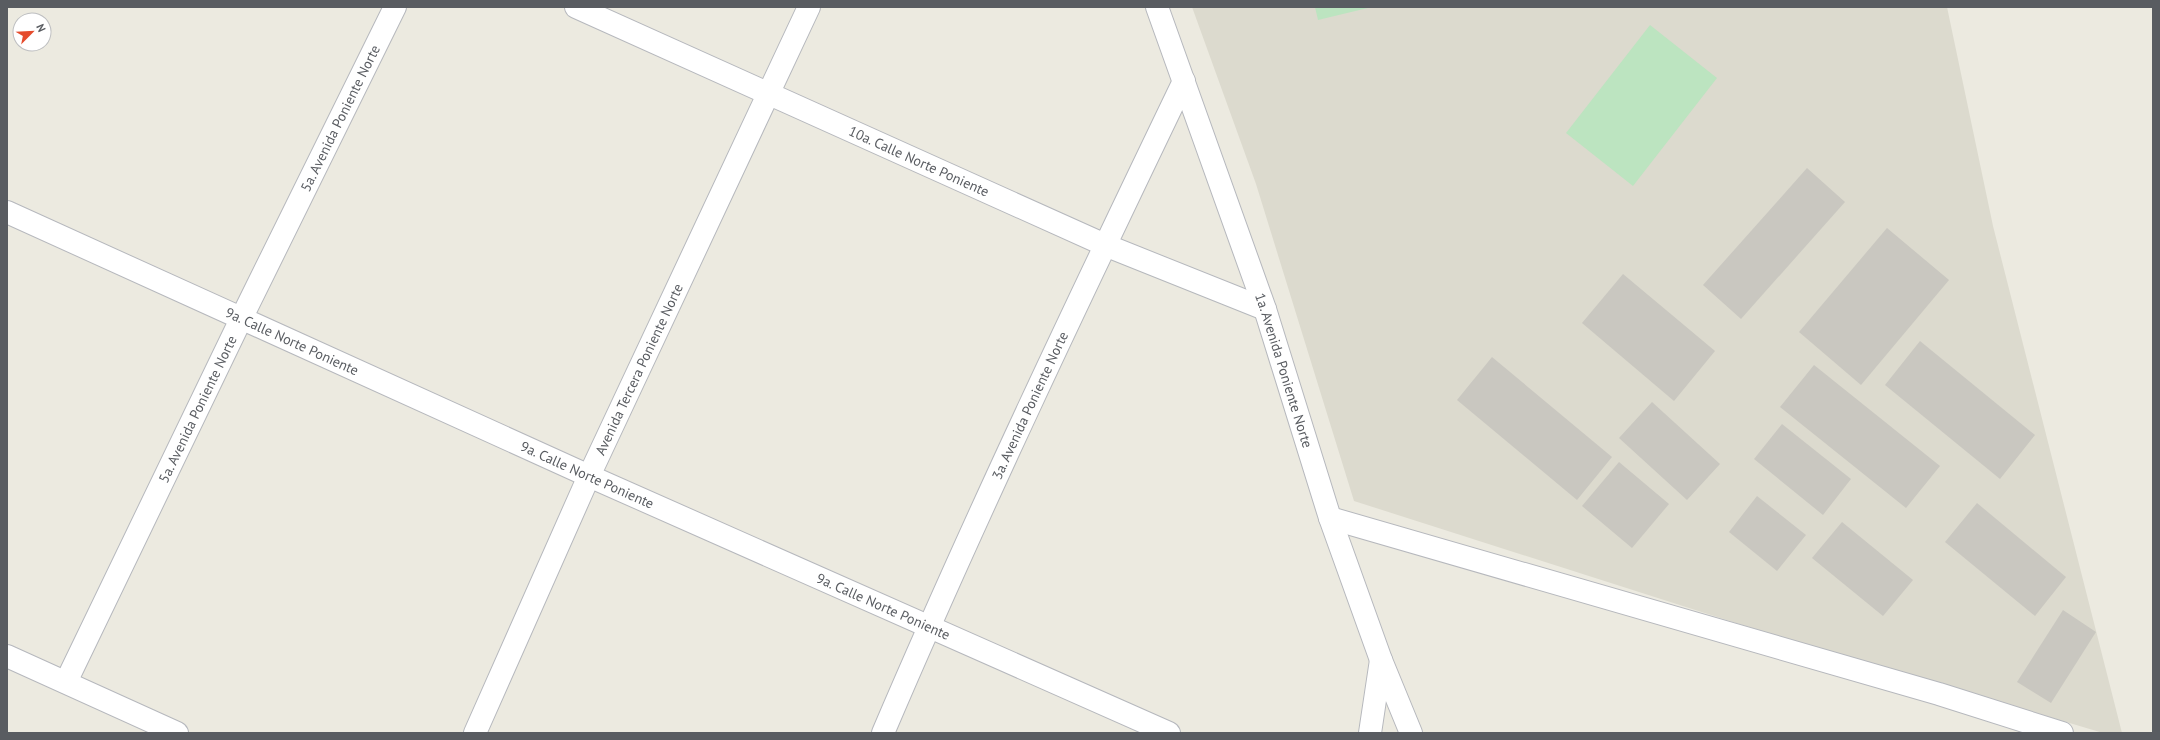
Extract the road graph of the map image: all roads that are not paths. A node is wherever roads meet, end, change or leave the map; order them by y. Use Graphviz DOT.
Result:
graph roads {
  1 [pos="395,7"];
  2 [pos="576,7"];
  3 [pos="809,7"];
  4 [pos="1157,7"];
  5 [pos="1184,81"];
  6 [pos="768,93"];
  7 [pos="7,212"];
  8 [pos="1105,245"];
  9 [pos="1265,309"];
  10 [pos="242,317"];
  11 [pos="589,476"];
  12 [pos="1330,518"];
  13 [pos="929,626"];
  14 [pos="7,656"];
  15 [pos="1381,660"];
  16 [pos="66,682"];
  17 [pos="177,733"];
  18 [pos="475,733"];
  19 [pos="883,733"];
  20 [pos="1169,733"];
  21 [pos="1370,733"];
  22 [pos="1411,733"];
  23 [pos="2062,733"];
  1 -- 10 [label="street, 5a. Avenida Poniente Norte"];
  2 -- 6 [label="street, 10a. Calle Norte Poniente"];
  3 -- 6 [label="street, Avenida Tercera Poniente Norte"];
  4 -- 5 [label="street, 1a. Avenida Poniente Norte"];
  5 -- 8 [label="street, 3a. Avenida Poniente Norte"];
  5 -- 9 [label="street, 1a. Avenida Poniente Norte"];
  6 -- 8 [label="street, 10a. Calle Norte Poniente"];
  6 -- 11 [label="street, Avenida Tercera Poniente Norte"];
  7 -- 10 [label="street, 9a. Calle Norte Poniente"];
  8 -- 9 [label="street, 10a. Calle Norte Poniente"];
  8 -- 13 [label="street, 3a. Avenida Poniente Norte"];
  9 -- 12 [label="street, 1a. Avenida Poniente Norte"];
  10 -- 11 [label="street, 9a. Calle Norte Poniente"];
  10 -- 16 [label="street, 5a. Avenida Poniente Norte"];
  11 -- 13 [label="street, 9a. Calle Norte Poniente"];
  11 -- 18 [label="street, Avenida Tercera Poniente Norte"];
  12 -- 15 [label="street, 1a. Avenida Poniente Norte"];
  12 -- 23 [label="street"];
  13 -- 19 [label="street, 3a. Avenida Poniente Norte"];
  13 -- 20 [label="street, 9a. Calle Norte Poniente"];
  14 -- 16 [label="street"];
  15 -- 21 [label="street"];
  15 -- 22 [label="street, 1a. Avenida Poniente Norte"];
  16 -- 17 [label="street"];
}
